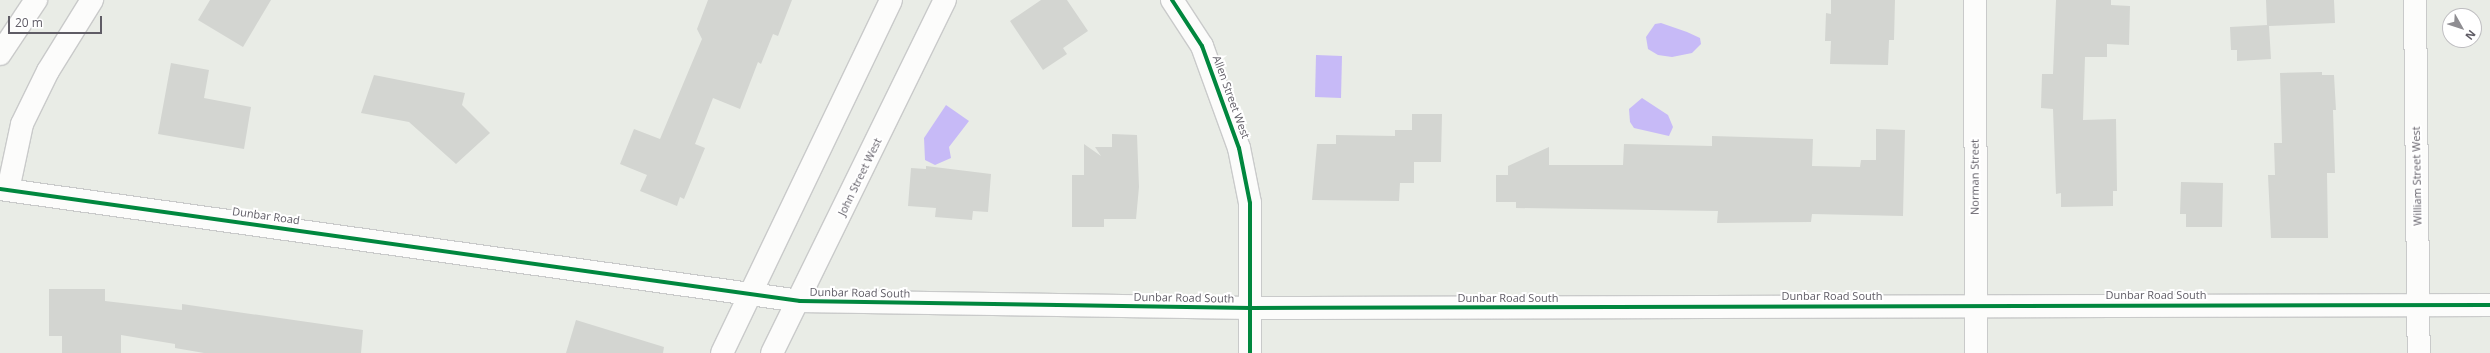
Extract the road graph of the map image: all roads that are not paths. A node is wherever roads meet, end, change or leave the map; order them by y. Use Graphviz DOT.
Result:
graph roads {
  1 [pos="36,0"];
  2 [pos="92,0"];
  3 [pos="891,0"];
  4 [pos="946,0"];
  5 [pos="1172,0"];
  6 [pos="1975,0"];
  7 [pos="2415,0"];
  8 [pos="0,54"];
  9 [pos="4,189"];
  10 [pos="529,261"];
  11 [pos="753,293"];
  12 [pos="800,301"];
  13 [pos="1975,304"];
  14 [pos="2419,304"];
  15 [pos="2490,305"];
  16 [pos="1251,308"];
  17 [pos="722,353"];
  18 [pos="772,353"];
  19 [pos="1250,353"];
  20 [pos="1976,353"];
  21 [pos="2419,353"];
  1 -- 8 [label="street"];
  2 -- 9 [label="street"];
  3 -- 11 [label="street"];
  4 -- 12 [label="street, John Street West"];
  5 -- 16 [label="street, Allen Street West"];
  6 -- 13 [label="street, Norman Street"];
  7 -- 14 [label="street, William Street West"];
  9 -- 10 [label="street, Dunbar Road"];
  10 -- 11 [label="street, Dunbar Road South"];
  11 -- 12 [label="street, Dunbar Road South"];
  11 -- 17 [label="street"];
  12 -- 16 [label="street, Dunbar Road South"];
  12 -- 18 [label="street, John Street West"];
  13 -- 14 [label="street, Dunbar Road South"];
  13 -- 16 [label="street, Dunbar Road South"];
  13 -- 20 [label="street, Norman Street"];
  14 -- 15 [label="street, Dunbar Road South"];
  14 -- 21 [label="street, William Street West"];
  16 -- 19 [label="street, Allen Street West"];
}
